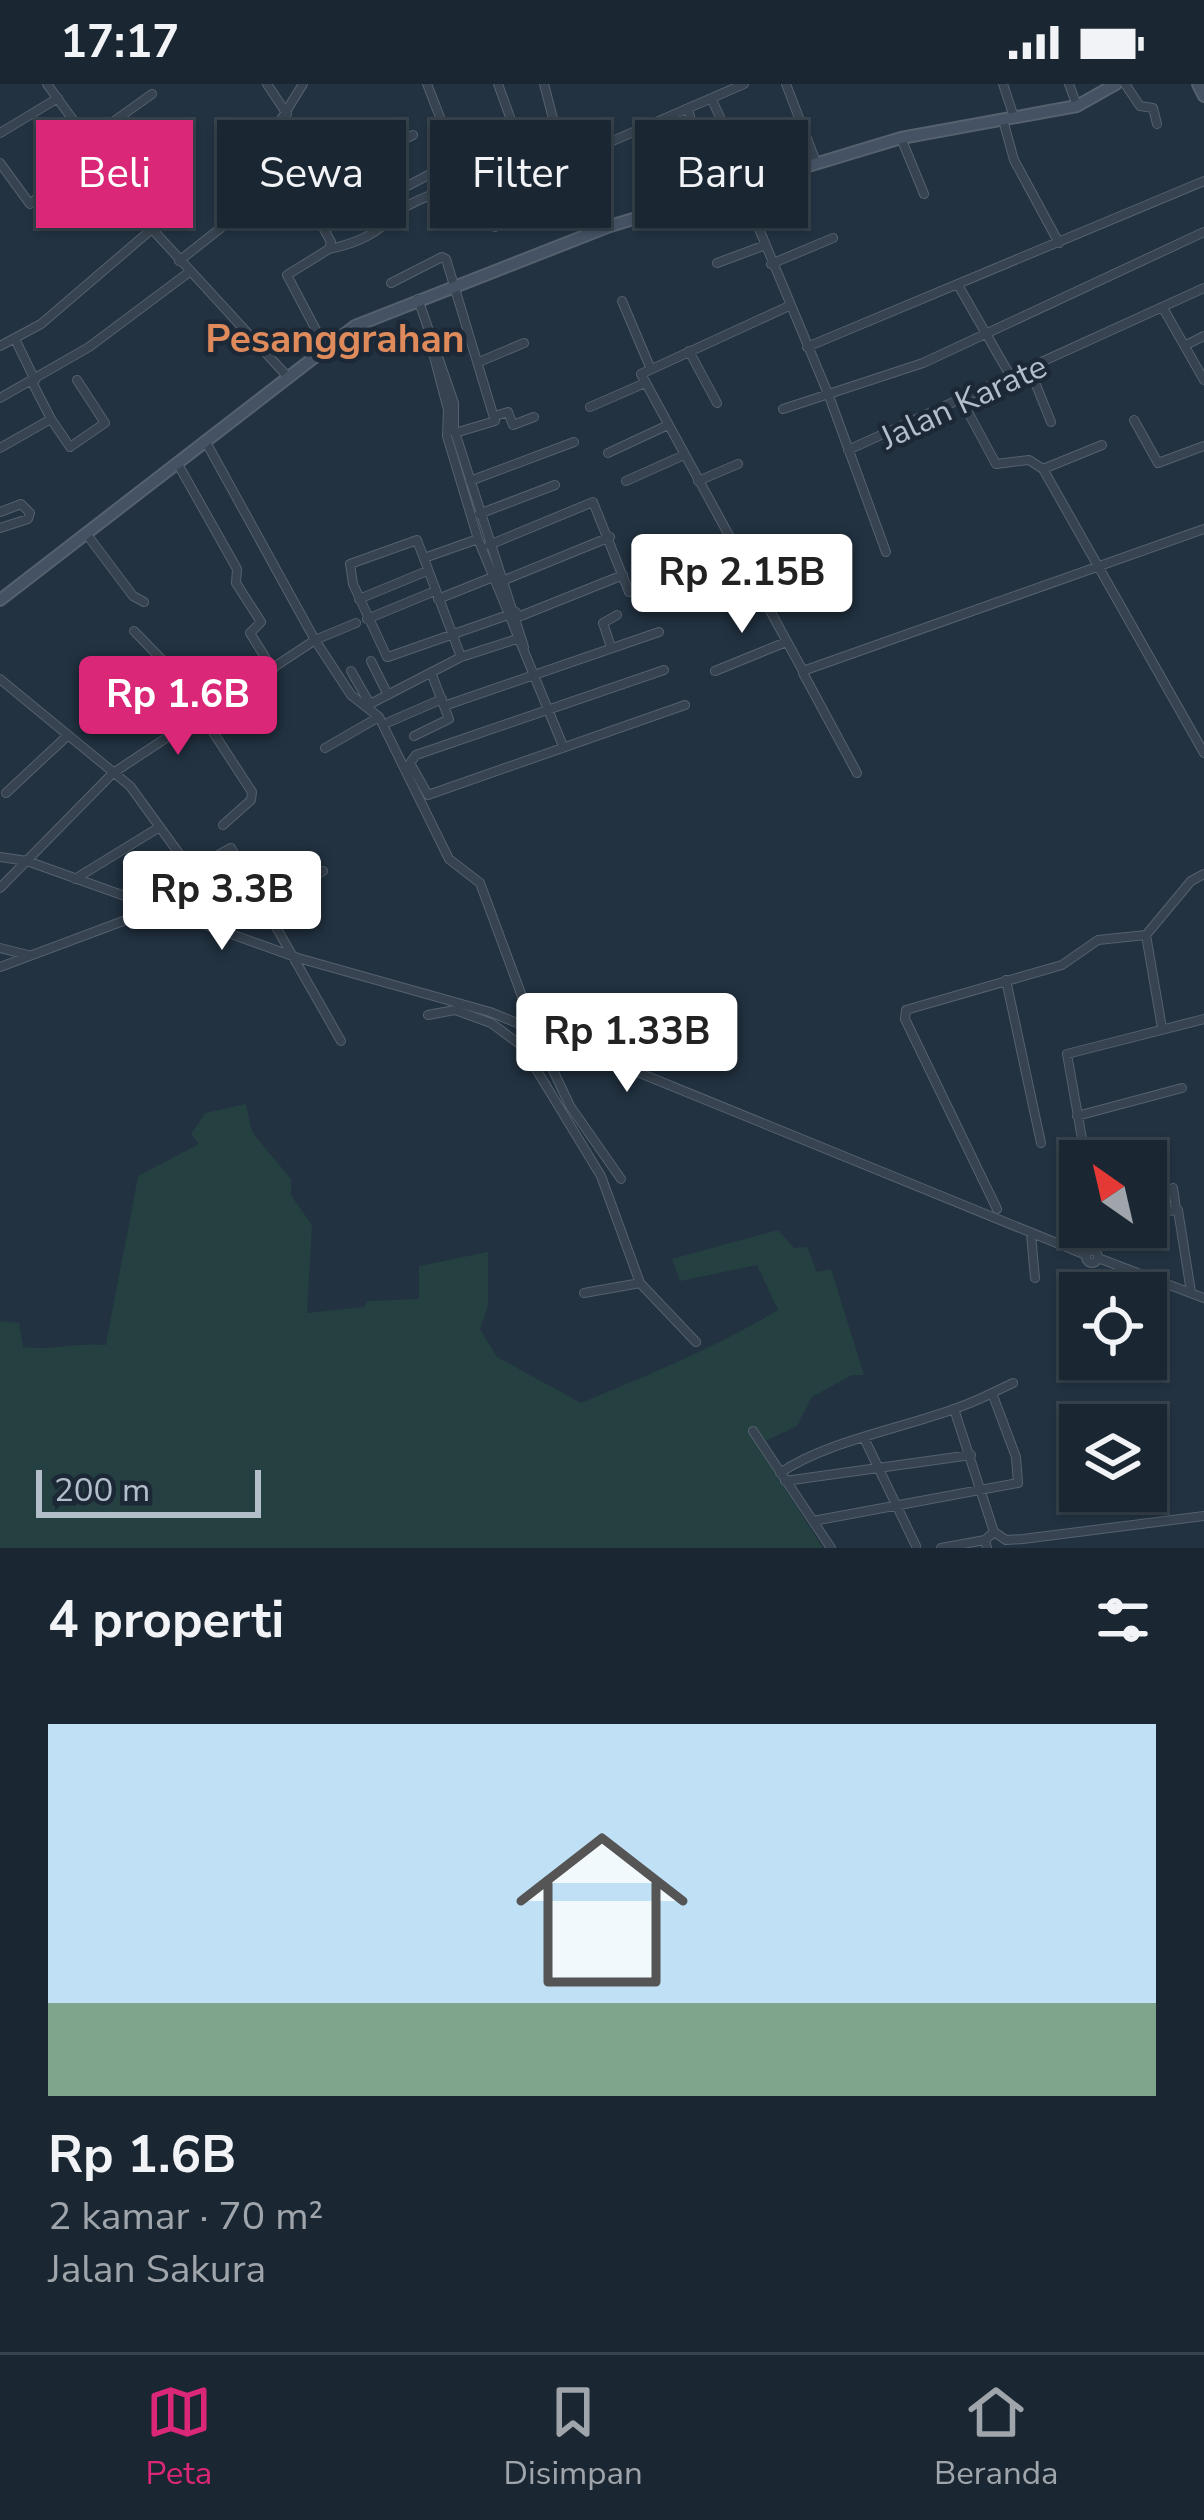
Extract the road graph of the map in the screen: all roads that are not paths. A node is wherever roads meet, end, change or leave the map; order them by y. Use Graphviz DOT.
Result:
graph roads {
  1 [pos="47,84"];
  2 [pos="267,84"];
  3 [pos="302,84"];
  4 [pos="427,84"];
  5 [pos="498,84"];
  6 [pos="544,84"];
  7 [pos="744,84"];
  8 [pos="786,84"];
  9 [pos="1003,84"];
  10 [pos="1069,84"];
  11 [pos="1121,84"];
  12 [pos="1198,84"];
  13 [pos="152,94"];
  14 [pos="1204,96"];
  15 [pos="58,98"];
  16 [pos="712,102"];
  17 [pos="1077,106"];
  18 [pos="688,113"];
  19 [pos="287,114"];
  20 [pos="1008,119"];
  21 [pos="75,120"];
  22 [pos="116,120"];
  23 [pos="282,120"];
  24 [pos="441,120"];
  25 [pos="511,120"];
  26 [pos="554,120"];
  27 [pos="690,120"];
  28 [pos="721,120"];
  29 [pos="1157,124"];
  30 [pos="0,134"];
  31 [pos="413,135"];
  32 [pos="406,138"];
  33 [pos="902,138"];
  34 [pos="611,142"];
  35 [pos="816,162"];
  36 [pos="0,163"];
  37 [pos="808,165"];
  38 [pos="1204,181"];
  39 [pos="924,194"];
  40 [pos="36,199"];
  41 [pos="635,219"];
  42 [pos="221,228"];
  43 [pos="756,228"];
  44 [pos="152,229"];
  45 [pos="325,229"];
  46 [pos="1204,232"];
  47 [pos="833,238"];
  48 [pos="1059,243"];
  49 [pos="763,246"];
  50 [pos="329,249"];
  51 [pos="179,261"];
  52 [pos="717,263"];
  53 [pos="771,264"];
  54 [pos="188,272"];
  55 [pos="392,283"];
  56 [pos="456,284"];
  57 [pos="958,285"];
  58 [pos="1204,288"];
  59 [pos="418,299"];
  60 [pos="622,301"];
  61 [pos="789,306"];
  62 [pos="1163,308"];
  63 [pos="987,334"];
  64 [pos="1204,336"];
  65 [pos="15,339"];
  66 [pos="524,343"];
  67 [pos="324,345"];
  68 [pos="1186,345"];
  69 [pos="0,346"];
  70 [pos="807,347"];
  71 [pos="689,350"];
  72 [pos="479,362"];
  73 [pos="650,367"];
  74 [pos="1030,370"];
  75 [pos="287,376"];
  76 [pos="1011,377"];
  77 [pos="77,380"];
  78 [pos="1204,380"];
  79 [pos="33,381"];
  80 [pos="645,383"];
  81 [pos="829,396"];
  82 [pos="0,398"];
  83 [pos="961,399"];
  84 [pos="717,403"];
  85 [pos="590,406"];
  86 [pos="783,410"];
  87 [pos="494,416"];
  88 [pos="534,417"];
  89 [pos="51,419"];
  90 [pos="1134,420"];
  91 [pos="1051,422"];
  92 [pos="668,425"];
  93 [pos="451,434"];
  94 [pos="574,442"];
  95 [pos="207,444"];
  96 [pos="1102,445"];
  97 [pos="1204,446"];
  98 [pos="0,448"];
  99 [pos="848,450"];
  100 [pos="608,453"];
  101 [pos="684,454"];
  102 [pos="738,464"];
  103 [pos="179,466"];
  104 [pos="1043,469"];
  105 [pos="698,481"];
  106 [pos="470,482"];
  107 [pos="626,482"];
  108 [pos="555,485"];
  109 [pos="0,512"];
  110 [pos="476,513"];
  111 [pos="0,528"];
  112 [pos="1204,529"];
  113 [pos="88,536"];
  114 [pos="610,537"];
  115 [pos="478,539"];
  116 [pos="489,545"];
  117 [pos="886,552"];
  118 [pos="424,558"];
  119 [pos="1097,565"];
  120 [pos="427,572"];
  121 [pos="623,575"];
  122 [pos="498,579"];
  123 [pos="629,592"];
  124 [pos="436,595"];
  125 [pos="0,599"];
  126 [pos="359,599"];
  127 [pos="144,602"];
  128 [pos="514,615"];
  129 [pos="616,615"];
  130 [pos="367,619"];
  131 [pos="356,622"];
  132 [pos="134,631"];
  133 [pos="659,632"];
  134 [pos="452,634"];
  135 [pos="520,638"];
  136 [pos="315,640"];
  137 [pos="786,642"];
  138 [pos="611,647"];
  139 [pos="461,657"];
  140 [pos="371,661"];
  141 [pos="273,670"];
  142 [pos="664,670"];
  143 [pos="802,670"];
  144 [pos="351,671"];
  145 [pos="716,671"];
  146 [pos="535,672"];
  147 [pos="431,675"];
  148 [pos="0,679"];
  149 [pos="388,695"];
  150 [pos="153,702"];
  151 [pos="443,703"];
  152 [pos="685,704"];
  153 [pos="548,708"];
  154 [pos="203,716"];
  155 [pos="379,717"];
  156 [pos="389,722"];
  157 [pos="175,734"];
  158 [pos="414,736"];
  159 [pos="65,737"];
  160 [pos="563,746"];
  161 [pos="326,748"];
  162 [pos="1204,753"];
  163 [pos="113,772"];
  164 [pos="857,773"];
  165 [pos="6,793"];
  166 [pos="223,825"];
  167 [pos="158,828"];
  168 [pos="0,856"];
  169 [pos="27,861"];
  170 [pos="323,871"];
  171 [pos="249,874"];
  172 [pos="1204,874"];
  173 [pos="152,878"];
  174 [pos="74,880"];
  175 [pos="0,888"];
  176 [pos="125,897"];
  177 [pos="268,905"];
  178 [pos="160,907"];
  179 [pos="1146,935"];
  180 [pos="0,948"];
  181 [pos="29,956"];
  182 [pos="298,958"];
  183 [pos="0,967"];
  184 [pos="1006,980"];
  185 [pos="428,1015"];
  186 [pos="1204,1019"];
  187 [pos="1162,1028"];
  188 [pos="536,1034"];
  189 [pos="341,1041"];
  190 [pos="1182,1088"];
  191 [pos="1077,1116"];
  192 [pos="1082,1140"];
  193 [pos="1041,1143"];
  194 [pos="620,1179"];
  195 [pos="1173,1188"];
  196 [pos="997,1209"];
  197 [pos="1176,1209"];
  198 [pos="1167,1210"];
  199 [pos="1031,1234"];
  200 [pos="1059,1244"];
  201 [pos="1069,1248"];
  202 [pos="1035,1278"];
  203 [pos="640,1283"];
  204 [pos="1191,1292"];
  205 [pos="584,1293"];
  206 [pos="1204,1298"];
  207 [pos="696,1342"];
  208 [pos="1013,1383"];
  209 [pos="992,1393"];
  210 [pos="956,1412"];
  211 [pos="753,1431"];
  212 [pos="866,1440"];
  213 [pos="970,1455"];
  214 [pos="878,1465"];
  215 [pos="783,1477"];
  216 [pos="983,1491"];
  217 [pos="900,1506"];
  218 [pos="1204,1516"];
  219 [pos="813,1522"];
  220 [pos="986,1543"];
  221 [pos="1005,1544"];
  222 [pos="914,1547"];
  223 [pos="831,1548"];
  224 [pos="928,1548"];
  225 [pos="941,1548"];
  1 -- 15 [label="street"];
  2 -- 19 [label="street"];
  3 -- 19 [label="street"];
  4 -- 24 [label="street"];
  5 -- 25 [label="street"];
  6 -- 26 [label="street"];
  7 -- 16 [label="street"];
  8 -- 35 [label="street"];
  9 -- 20 [label="street"];
  10 -- 17 [label="street"];
  11 -- 17 [label="main road"];
  11 -- 29 [label="street"];
  12 -- 14 [label="main road"];
  13 -- 22 [label="street"];
  15 -- 21 [label="street"];
  15 -- 30 [label="street"];
  16 -- 18 [label="street"];
  16 -- 28 [label="street"];
  17 -- 20 [label="main road"];
  18 -- 27 [label="street"];
  18 -- 34 [label="street"];
  19 -- 23 [label="street"];
  20 -- 33 [label="main road"];
  20 -- 48 [label="street"];
  31 -- 32 [label="street"];
  33 -- 35 [label="main road"];
  33 -- 39 [label="street"];
  35 -- 37 [label="main road"];
  36 -- 40 [label="street"];
  38 -- 48 [label="street"];
  41 -- 56 [label="main road"];
  42 -- 51 [label="street"];
  43 -- 49 [label="street, Jalan Karate"];
  44 -- 51 [label="street"];
  44 -- 65 [label="street"];
  45 -- 50 [label="street"];
  45 -- 50 [label="street"];
  46 -- 63 [label="street"];
  47 -- 53 [label="street"];
  48 -- 57 [label="street"];
  49 -- 52 [label="street"];
  49 -- 53 [label="street, Jalan Karate"];
  50 -- 67 [label="street"];
  51 -- 54 [label="street"];
  53 -- 61 [label="street, Jalan Karate"];
  54 -- 75 [label="street"];
  54 -- 79 [label="street"];
  55 -- 56 [label="street"];
  56 -- 59 [label="main road"];
  56 -- 72 [label="street"];
  57 -- 63 [label="street"];
  57 -- 70 [label="street"];
  58 -- 62 [label="street, Jalan Karate"];
  59 -- 67 [label="main road"];
  59 -- 93 [label="street"];
  60 -- 73 [label="street"];
  61 -- 70 [label="street, Jalan Karate"];
  61 -- 71 [label="street"];
  62 -- 68 [label="street"];
  62 -- 74 [label="street, Jalan Karate"];
  63 -- 76 [label="street"];
  63 -- 81 [label="street"];
  64 -- 68 [label="street"];
  65 -- 69 [label="street"];
  65 -- 79 [label="street"];
  66 -- 72 [label="street"];
  67 -- 75 [label="main road"];
  68 -- 78 [label="street"];
  70 -- 81 [label="street, Jalan Karate"];
  71 -- 73 [label="street"];
  71 -- 84 [label="street"];
  72 -- 87 [label="street"];
  73 -- 80 [label="street"];
  74 -- 76 [label="street, Jalan Karate"];
  74 -- 91 [label="street"];
  75 -- 95 [label="main road"];
  76 -- 83 [label="street, Jalan Karate"];
  77 -- 89 [label="street"];
  79 -- 82 [label="street"];
  79 -- 89 [label="street"];
  80 -- 85 [label="street"];
  80 -- 92 [label="street"];
  81 -- 86 [label="street"];
  81 -- 99 [label="street, Jalan Karate"];
  83 -- 99 [label="street, Jalan Karate"];
  83 -- 104 [label="street"];
  87 -- 88 [label="street"];
  87 -- 93 [label="street"];
  89 -- 98 [label="street"];
  90 -- 97 [label="street"];
  92 -- 100 [label="street"];
  92 -- 101 [label="street"];
  93 -- 106 [label="street"];
  93 -- 110 [label="street"];
  94 -- 106 [label="street"];
  95 -- 103 [label="main road"];
  95 -- 136 [label="street"];
  96 -- 104 [label="street"];
  99 -- 117 [label="street"];
  101 -- 105 [label="street"];
  101 -- 107 [label="street"];
  102 -- 105 [label="street"];
  103 -- 113 [label="main road"];
  103 -- 141 [label="street"];
  104 -- 119 [label="street"];
  105 -- 137 [label="street"];
  106 -- 110 [label="street"];
  108 -- 110 [label="street"];
  109 -- 111 [label="street"];
  110 -- 115 [label="street"];
  110 -- 116 [label="street"];
  112 -- 119 [label="street"];
  113 -- 125 [label="main road"];
  113 -- 127 [label="street"];
  114 -- 116 [label="street"];
  114 -- 121 [label="street"];
  114 -- 122 [label="street"];
  115 -- 118 [label="street"];
  115 -- 122 [label="street"];
  116 -- 122 [label="street"];
  118 -- 120 [label="street"];
  118 -- 126 [label="street"];
  119 -- 143 [label="street"];
  119 -- 162 [label="street"];
  120 -- 124 [label="street"];
  120 -- 126 [label="street"];
  121 -- 123 [label="street"];
  121 -- 128 [label="street"];
  122 -- 124 [label="street"];
  122 -- 128 [label="street"];
  124 -- 130 [label="street"];
  124 -- 134 [label="street"];
  126 -- 130 [label="street"];
  128 -- 134 [label="street"];
  128 -- 135 [label="street"];
  129 -- 138 [label="street"];
  130 -- 134 [label="street"];
  131 -- 136 [label="street"];
  132 -- 154 [label="street"];
  133 -- 138 [label="street"];
  134 -- 139 [label="street"];
  135 -- 139 [label="street"];
  135 -- 146 [label="street"];
  136 -- 141 [label="street"];
  136 -- 155 [label="street"];
  137 -- 143 [label="street"];
  137 -- 145 [label="street"];
  138 -- 146 [label="street"];
  139 -- 147 [label="street"];
  140 -- 149 [label="street"];
  141 -- 154 [label="street"];
  142 -- 153 [label="street"];
  143 -- 164 [label="street"];
  144 -- 149 [label="street"];
  146 -- 151 [label="street"];
  146 -- 153 [label="street"];
  147 -- 149 [label="street"];
  147 -- 151 [label="street"];
  148 -- 159 [label="street"];
  150 -- 157 [label="street"];
  151 -- 156 [label="street"];
  151 -- 158 [label="street"];
  152 -- 160 [label="street"];
  153 -- 160 [label="street"];
  153 -- 160 [label="street"];
  154 -- 157 [label="street"];
  154 -- 166 [label="street"];
  155 -- 161 [label="street"];
  155 -- 188 [label="street"];
  157 -- 163 [label="street"];
  159 -- 163 [label="street"];
  159 -- 165 [label="street"];
  163 -- 167 [label="street"];
  163 -- 169 [label="street"];
  167 -- 171 [label="street"];
  167 -- 174 [label="street"];
  168 -- 169 [label="street"];
  169 -- 174 [label="street"];
  169 -- 175 [label="street"];
  170 -- 177 [label="street"];
  171 -- 177 [label="street"];
  171 -- 178 [label="street"];
  172 -- 179 [label="street"];
  173 -- 176 [label="street"];
  174 -- 176 [label="street"];
  176 -- 178 [label="street"];
  177 -- 182 [label="street"];
  178 -- 181 [label="street"];
  178 -- 182 [label="street"];
  179 -- 184 [label="street"];
  179 -- 187 [label="street"];
  180 -- 181 [label="street"];
  181 -- 183 [label="street"];
  182 -- 188 [label="street"];
  182 -- 189 [label="street"];
  184 -- 193 [label="street"];
  184 -- 196 [label="street"];
  185 -- 203 [label="street"];
  186 -- 187 [label="street"];
  187 -- 191 [label="street"];
  188 -- 194 [label="street"];
  188 -- 199 [label="street"];
  190 -- 191 [label="street"];
  191 -- 192 [label="street"];
  195 -- 197 [label="street"];
  197 -- 198 [label="street"];
  197 -- 204 [label="street"];
  199 -- 200 [label="street"];
  199 -- 202 [label="street"];
  201 -- 204 [label="street"];
  203 -- 205 [label="street"];
  203 -- 207 [label="street"];
  204 -- 206 [label="street"];
  208 -- 209 [label="street"];
  209 -- 210 [label="street"];
  209 -- 216 [label="street"];
  210 -- 212 [label="street"];
  210 -- 213 [label="street"];
  211 -- 215 [label="street"];
  212 -- 214 [label="street"];
  212 -- 215 [label="street"];
  213 -- 214 [label="street"];
  213 -- 216 [label="street"];
  214 -- 215 [label="street"];
  214 -- 217 [label="street"];
  215 -- 219 [label="street"];
  216 -- 217 [label="street"];
  216 -- 220 [label="street"];
  217 -- 219 [label="street"];
  217 -- 222 [label="street"];
  218 -- 221 [label="street"];
  219 -- 223 [label="street"];
  220 -- 221 [label="street"];
  220 -- 225 [label="street"];
  222 -- 224 [label="street"];
}
